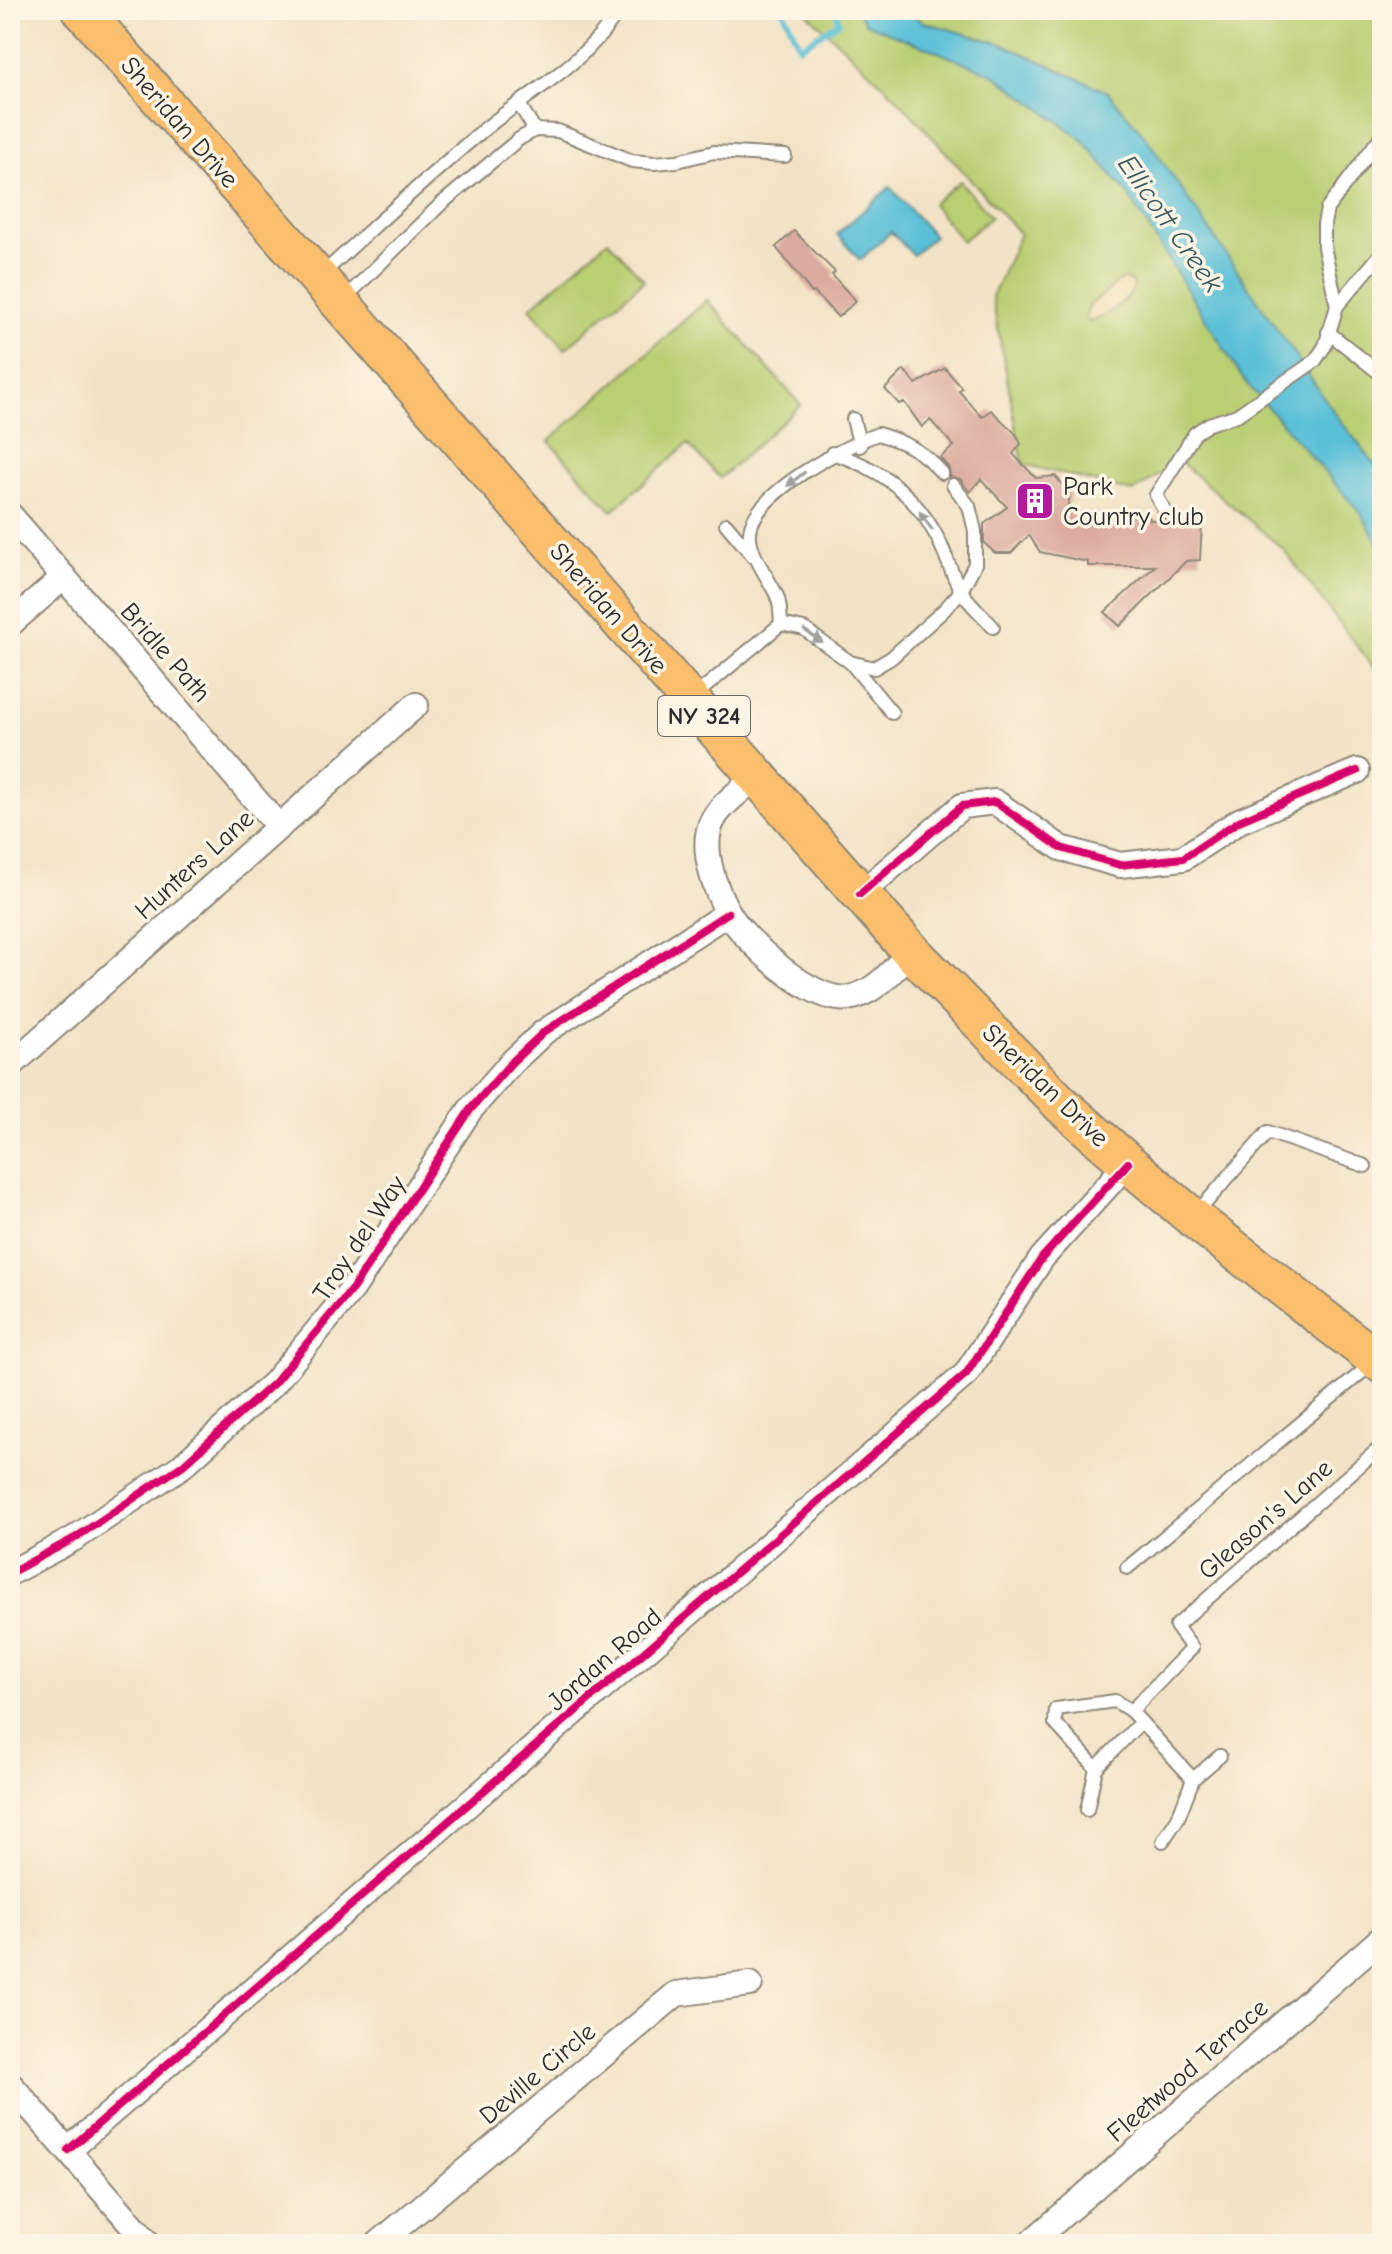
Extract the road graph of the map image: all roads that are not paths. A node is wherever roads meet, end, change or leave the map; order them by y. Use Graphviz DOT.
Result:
graph roads {
  1 [pos="82,10"];
  2 [pos="619,10"];
  3 [pos="519,104"];
  4 [pos="535,130"];
  5 [pos="1382,135"];
  6 [pos="785,156"];
  7 [pos="1382,253"];
  8 [pos="328,291"];
  9 [pos="1337,306"];
  10 [pos="1328,332"];
  11 [pos="1382,375"];
  12 [pos="859,440"];
  13 [pos="832,453"];
  14 [pos="861,461"];
  15 [pos="942,473"];
  16 [pos="953,485"];
  17 [pos="1165,511"];
  18 [pos="10,515"];
  19 [pos="726,524"];
  20 [pos="758,562"];
  21 [pos="64,577"];
  22 [pos="961,591"];
  23 [pos="10,624"];
  24 [pos="781,624"];
  25 [pos="993,627"];
  26 [pos="850,662"];
  27 [pos="690,700"];
  28 [pos="416,705"];
  29 [pos="892,713"];
  30 [pos="1357,771"];
  31 [pos="757,776"];
  32 [pos="279,827"];
  33 [pos="860,894"];
  34 [pos="728,913"];
  35 [pos="911,951"];
  36 [pos="10,1066"];
  37 [pos="1128,1163"];
  38 [pos="1365,1166"];
  39 [pos="1192,1217"];
  40 [pos="1379,1362"];
  41 [pos="1382,1446"];
  42 [pos="1127,1568"];
  43 [pos="10,1573"];
  44 [pos="1131,1711"];
  45 [pos="1141,1722"];
  46 [pos="1220,1756"];
  47 [pos="1096,1768"];
  48 [pos="1193,1779"];
  49 [pos="1087,1810"];
  50 [pos="1163,1841"];
  51 [pos="1382,1938"];
  52 [pos="750,1984"];
  53 [pos="10,2084"];
  54 [pos="68,2150"];
  55 [pos="149,2244"];
  56 [pos="378,2244"];
  57 [pos="1029,2244"];
  1 -- 8 [label="main road, Sheridan Drive / NY 324"];
  2 -- 3 [label="lane"];
  3 -- 4 [label="lane"];
  3 -- 8 [label="lane"];
  4 -- 6 [label="lane"];
  4 -- 8 [label="lane"];
  5 -- 9 [label="lane"];
  7 -- 9 [label="lane"];
  8 -- 27 [label="main road, Sheridan Drive / NY 324"];
  9 -- 10 [label="lane"];
  10 -- 11 [label="lane"];
  10 -- 17 [label="lane"];
  12 -- 13 [label="lane"];
  12 -- 13 [label="lane"];
  12 -- 14 [label="lane"];
  12 -- 15 [label="lane"];
  13 -- 14 [label="lane"];
  13 -- 20 [label="lane, one-way"];
  22 -- 14 [label="lane, one-way"];
  16 -- 22 [label="lane"];
  18 -- 21 [label="street, Bridle Path"];
  19 -- 20 [label="lane"];
  20 -- 24 [label="lane"];
  21 -- 23 [label="street"];
  21 -- 32 [label="street, Bridle Path"];
  22 -- 25 [label="lane"];
  22 -- 26 [label="lane"];
  24 -- 26 [label="lane, one-way"];
  24 -- 27 [label="lane"];
  26 -- 29 [label="lane"];
  27 -- 31 [label="main road, Sheridan Drive / NY 324"];
  28 -- 32 [label="street, Hunters Lane"];
  30 -- 33 [label="street"];
  31 -- 33 [label="main road, Sheridan Drive / NY 324"];
  31 -- 34 [label="street"];
  32 -- 36 [label="street, Hunters Lane"];
  33 -- 35 [label="main road, Sheridan Drive / NY 324"];
  34 -- 35 [label="street"];
  34 -- 43 [label="street, Troy del Way"];
  35 -- 37 [label="main road, Sheridan Drive / NY 324"];
  37 -- 39 [label="main road, Sheridan Drive / NY 324"];
  37 -- 54 [label="street, Jordan Road"];
  38 -- 39 [label="lane"];
  39 -- 40 [label="main road, Sheridan Drive / NY 324"];
  40 -- 42 [label="lane"];
  41 -- 44 [label="lane, Gleason's Lane"];
  44 -- 45 [label="lane"];
  44 -- 47 [label="lane"];
  45 -- 47 [label="lane"];
  45 -- 48 [label="lane"];
  46 -- 48 [label="lane"];
  47 -- 49 [label="lane"];
  48 -- 50 [label="lane"];
  51 -- 57 [label="street, Fleetwood Terrace"];
  52 -- 56 [label="street, Deville Circle"];
  53 -- 54 [label="street"];
  54 -- 55 [label="street"];
}
